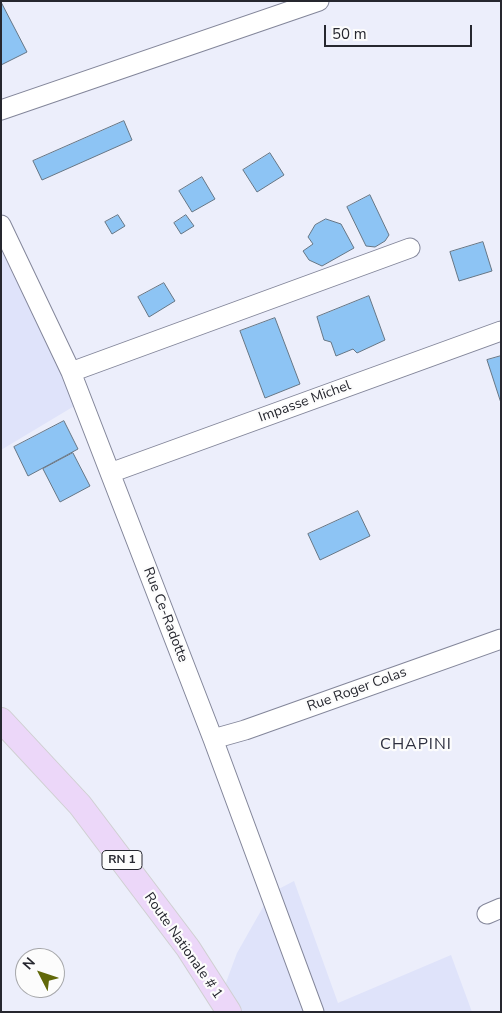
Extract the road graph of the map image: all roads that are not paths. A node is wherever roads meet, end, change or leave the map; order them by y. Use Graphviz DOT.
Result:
graph roads {
  1 [pos="319,1"];
  2 [pos="1,110"];
  3 [pos="1,224"];
  4 [pos="410,248"];
  5 [pos="501,331"];
  6 [pos="71,372"];
  7 [pos="110,473"];
  8 [pos="501,639"];
  9 [pos="1,720"];
  10 [pos="213,739"];
  11 [pos="229,1012"];
  12 [pos="314,1012"];
  1 -- 2 [label="street"];
  3 -- 6 [label="street, Rue Ce-Radotte"];
  4 -- 6 [label="street"];
  5 -- 7 [label="street, Impasse Michel"];
  6 -- 7 [label="street, Rue Ce-Radotte"];
  7 -- 10 [label="street, Rue Ce-Radotte"];
  8 -- 10 [label="street, Rue Roger Colas"];
  9 -- 11 [label="main road, Route Nationale # 1 / RN 1"];
  10 -- 12 [label="street, Rue Ce-Radotte"];
}
